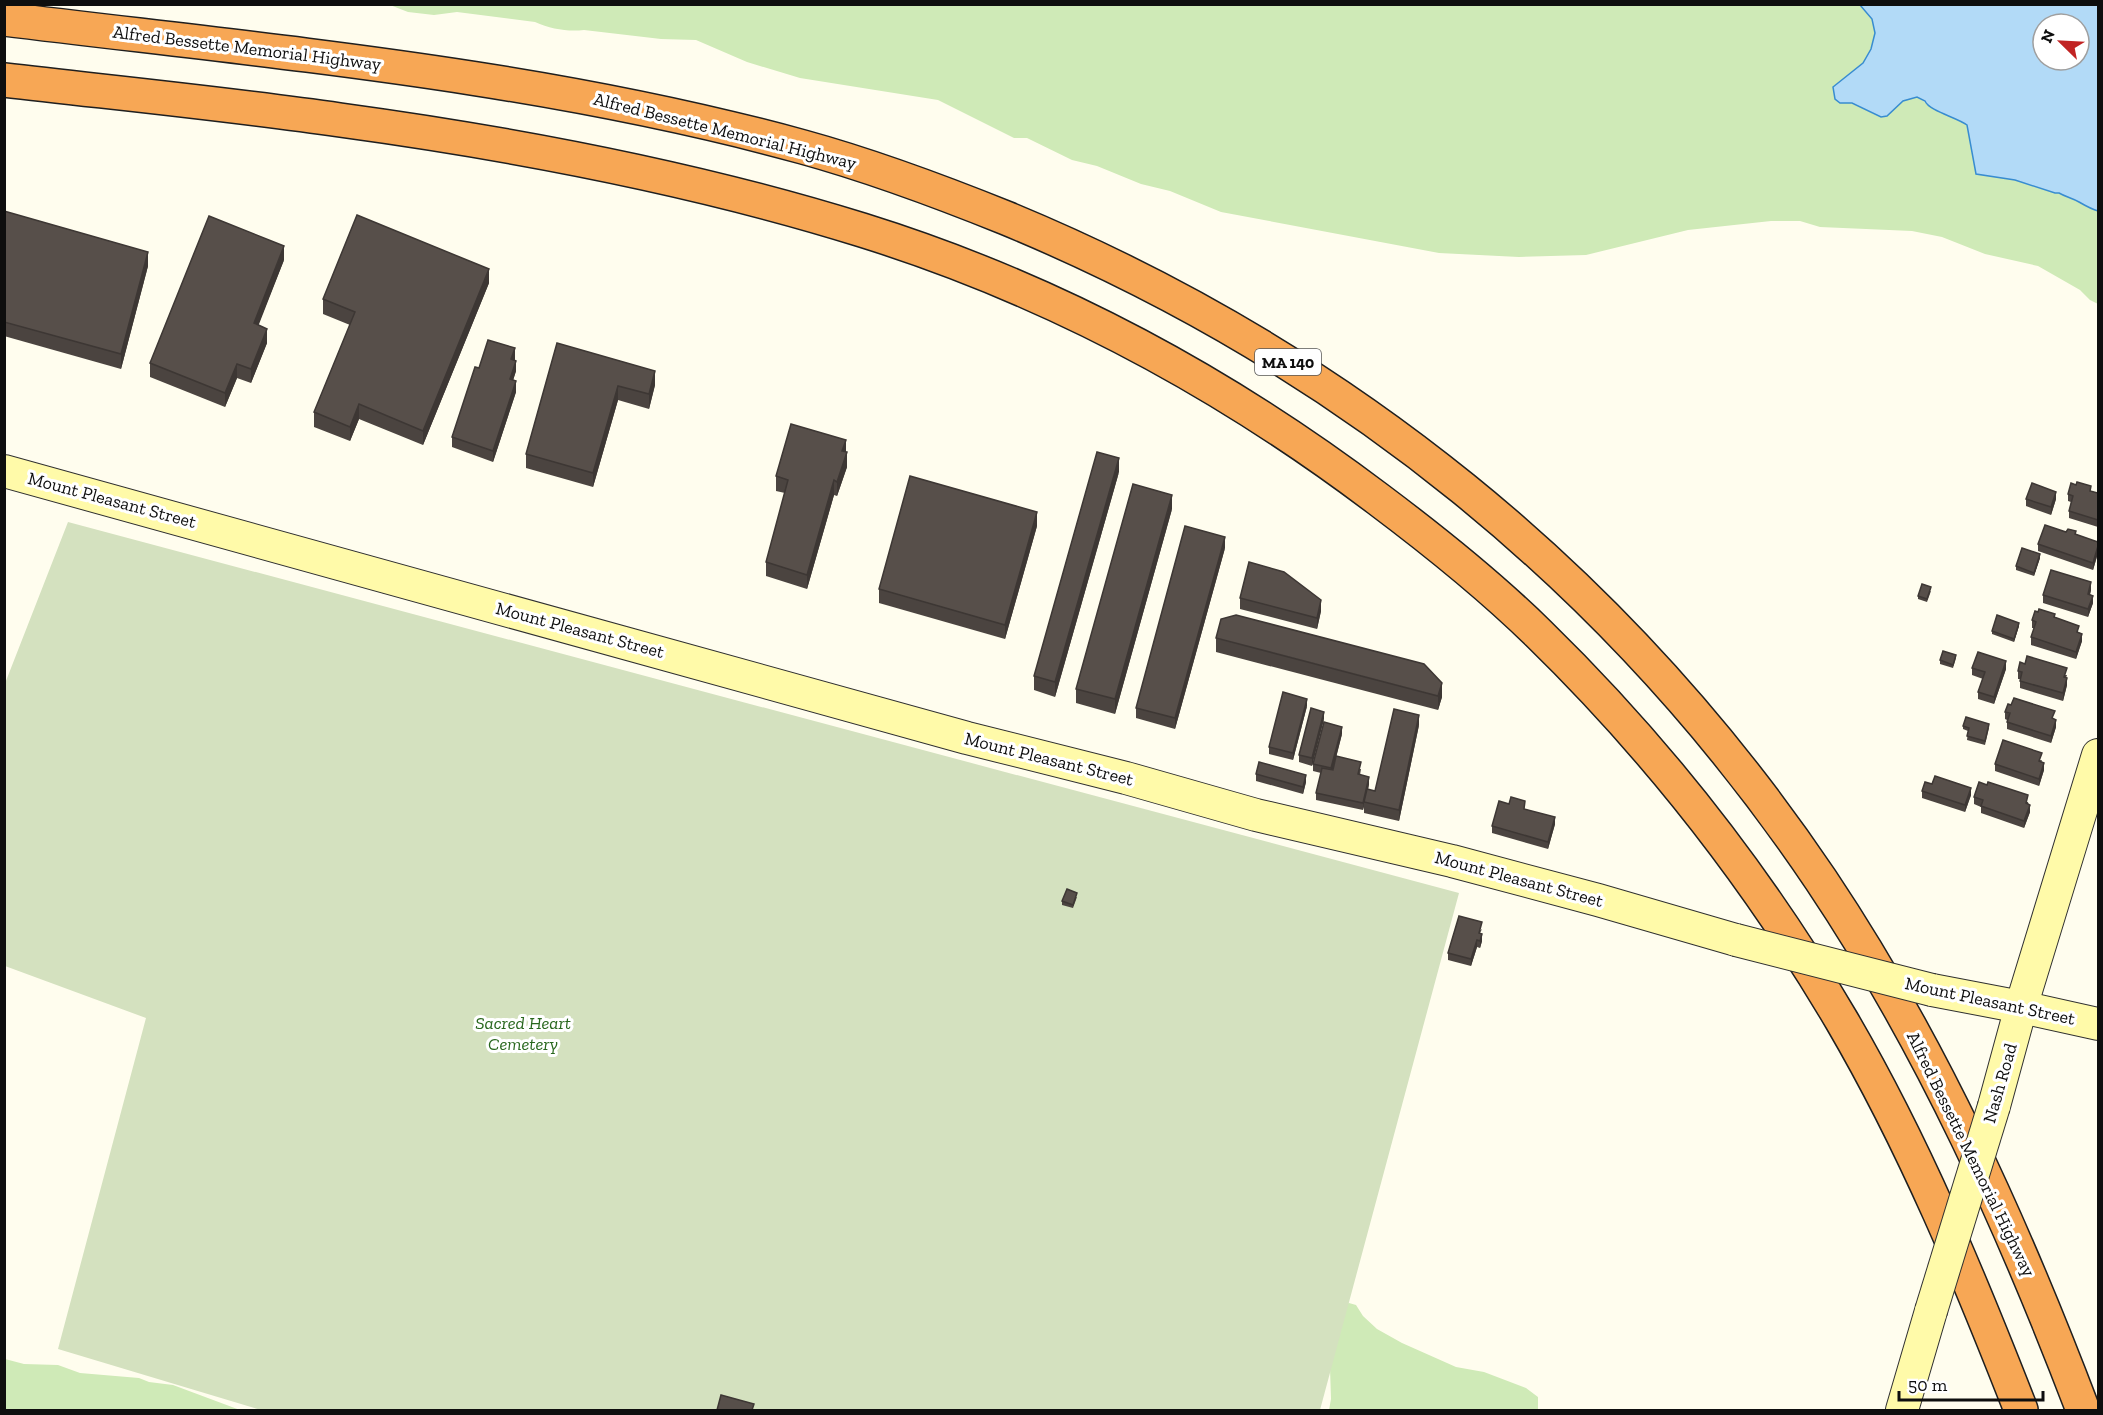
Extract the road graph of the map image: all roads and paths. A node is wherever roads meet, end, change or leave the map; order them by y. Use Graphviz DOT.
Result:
graph roads {
  1 [pos="4,19"];
  2 [pos="4,80"];
  3 [pos="4,471"];
  4 [pos="2098,755"];
  5 [pos="2021,1006"];
  6 [pos="2098,1024"];
  7 [pos="1902,1410"];
  8 [pos="2021,1410"];
  9 [pos="2084,1410"];
  1 -- 9 [label="highway, Alfred Bessette Memorial Highway / MA 140"];
  2 -- 8 [label="highway"];
  3 -- 5 [label="main road, Mount Pleasant Street, bridge"];
  4 -- 5 [label="main road, Nash Road"];
  5 -- 6 [label="main road, Mount Pleasant Street"];
  5 -- 7 [label="main road, Nash Road, bridge"];
}
